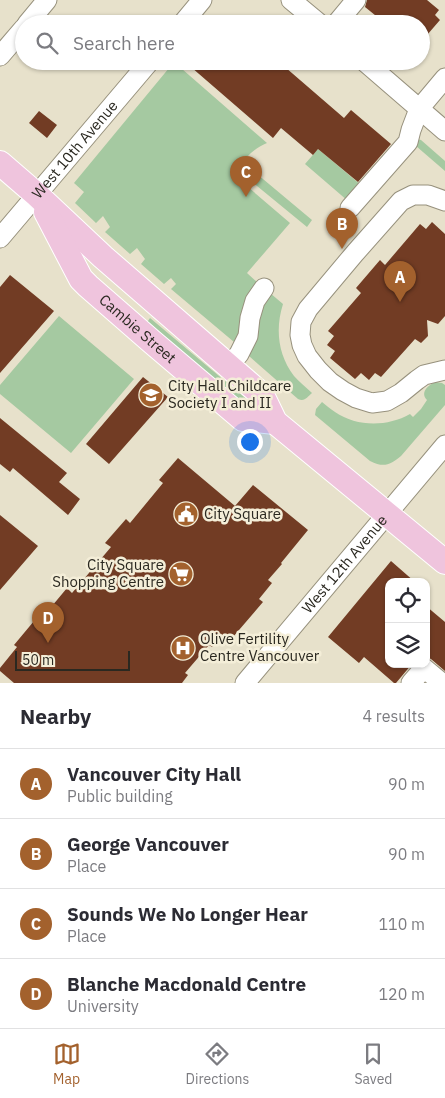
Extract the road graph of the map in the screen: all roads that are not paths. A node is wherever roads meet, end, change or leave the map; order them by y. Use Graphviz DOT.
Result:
graph roads {
  1 [pos="47,0"];
  2 [pos="202,0"];
  3 [pos="292,0"];
  4 [pos="356,0"];
  5 [pos="34,15"];
  6 [pos="190,15"];
  7 [pos="310,15"];
  8 [pos="344,15"];
  9 [pos="15,38"];
  10 [pos="0,56"];
  11 [pos="142,70"];
  12 [pos="375,70"];
  13 [pos="445,78"];
  14 [pos="419,108"];
  15 [pos="445,131"];
  16 [pos="0,164"];
  17 [pos="37,195"];
  18 [pos="445,201"];
  19 [pos="350,208"];
  20 [pos="0,238"];
  21 [pos="264,288"];
  22 [pos="228,367"];
  23 [pos="443,372"];
  24 [pos="275,422"];
  25 [pos="445,445"];
  26 [pos="387,514"];
  27 [pos="445,562"];
  28 [pos="245,683"];
  29 [pos="411,683"];
  30 [pos="442,683"];
  1 -- 5 [label="street"];
  2 -- 6 [label="street"];
  3 -- 7 [label="street"];
  4 -- 8 [label="street"];
  9 -- 10 [label="street"];
  11 -- 17 [label="street, West 10th Avenue"];
  12 -- 14 [label="street"];
  13 -- 14 [label="street"];
  14 -- 15 [label="street"];
  14 -- 19 [label="street"];
  16 -- 17 [label="main road, Cambie Street"];
  17 -- 20 [label="street, West 10th Avenue"];
  17 -- 22 [label="main road, Cambie Street"];
  17 -- 24 [label="main road, Cambie Street"];
  18 -- 23 [label="street"];
  21 -- 22 [label="street"];
  22 -- 24 [label="main road, Cambie Street"];
  24 -- 26 [label="main road, Cambie Street"];
  25 -- 26 [label="street, West 12th Avenue"];
  26 -- 27 [label="main road, Cambie Street"];
  26 -- 28 [label="street, West 12th Avenue"];
  29 -- 30 [label="street"];
}
